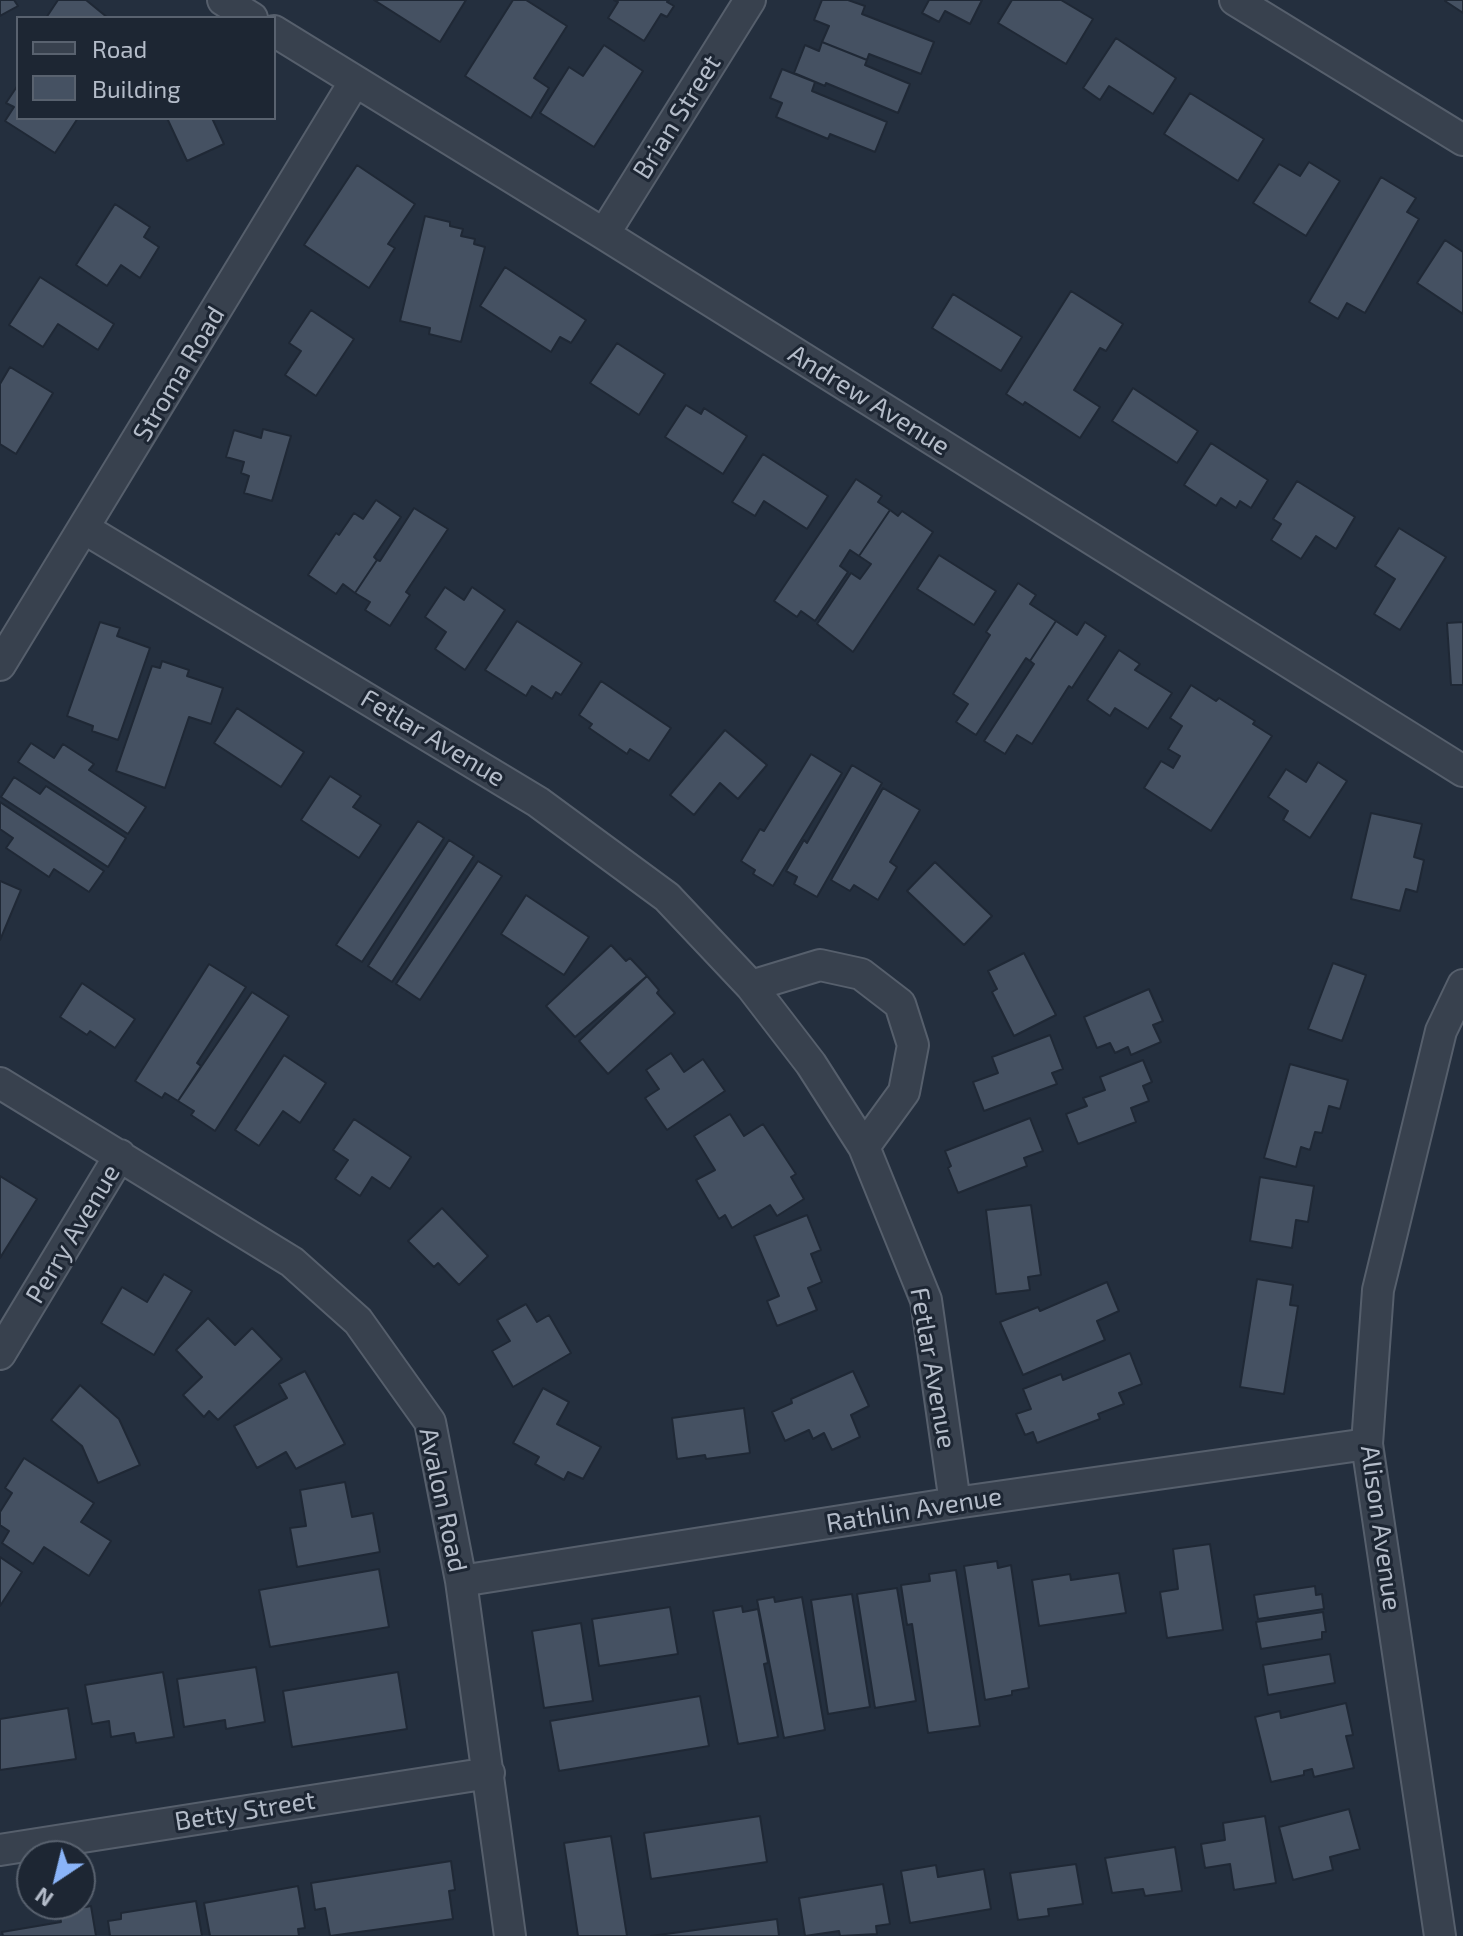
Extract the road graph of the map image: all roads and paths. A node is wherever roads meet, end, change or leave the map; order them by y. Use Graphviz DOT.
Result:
graph roads {
  1 [pos="223,0"];
  2 [pos="750,0"];
  3 [pos="1235,0"];
  4 [pos="249,16"];
  5 [pos="276,32"];
  6 [pos="355,81"];
  7 [pos="1463,140"];
  8 [pos="604,234"];
  9 [pos="85,529"];
  10 [pos="0,665"];
  11 [pos="1463,771"];
  12 [pos="1463,985"];
  13 [pos="751,986"];
  14 [pos="0,1083"];
  15 [pos="864,1147"];
  16 [pos="120,1155"];
  17 [pos="0,1354"];
  18 [pos="1367,1444"];
  19 [pos="955,1503"];
  20 [pos="461,1581"];
  21 [pos="489,1773"];
  22 [pos="0,1850"];
  23 [pos="510,1936"];
  24 [pos="1440,1936"];
  1 -- 4 [label="street"];
  2 -- 8 [label="street, Brian Street"];
  3 -- 7 [label="street"];
  5 -- 6 [label="street, Andrew Avenue"];
  6 -- 8 [label="street, Andrew Avenue"];
  6 -- 9 [label="street, Stroma Road"];
  8 -- 11 [label="street, Andrew Avenue"];
  9 -- 10 [label="street, Stroma Road"];
  9 -- 13 [label="street, Fetlar Avenue"];
  12 -- 18 [label="street, Alison Avenue"];
  13 -- 15 [label="street, Fetlar Avenue"];
  13 -- 15 [label="street"];
  14 -- 16 [label="street, Avalon Road"];
  15 -- 19 [label="street, Fetlar Avenue"];
  16 -- 17 [label="street, Perry Avenue"];
  16 -- 20 [label="street, Avalon Road"];
  18 -- 19 [label="street, Rathlin Avenue"];
  18 -- 24 [label="street, Alison Avenue"];
  19 -- 20 [label="street, Rathlin Avenue"];
  20 -- 21 [label="street, Avalon Road"];
  21 -- 22 [label="street, Betty Street"];
  21 -- 23 [label="street, Avalon Road"];
}
